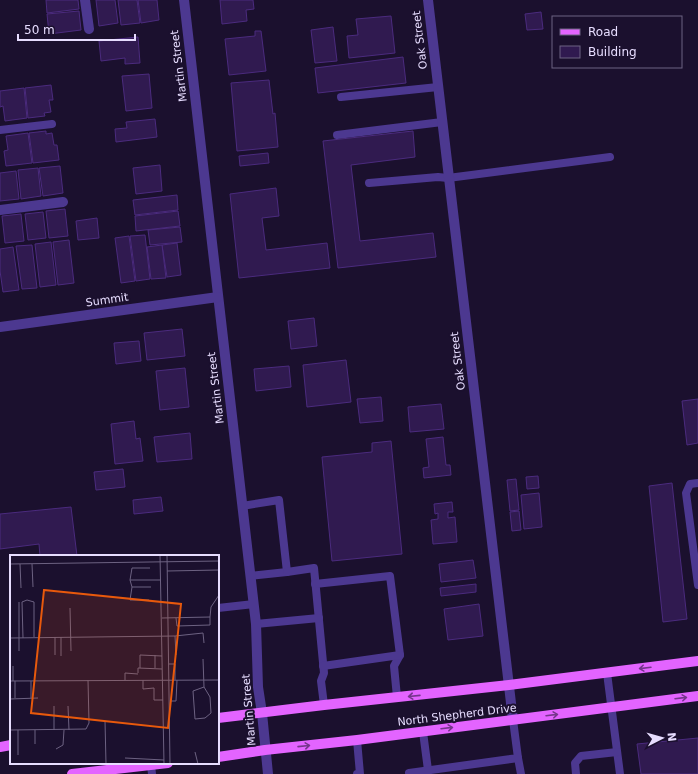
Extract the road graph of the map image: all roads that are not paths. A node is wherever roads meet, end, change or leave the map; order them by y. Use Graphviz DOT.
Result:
graph roads {
  1 [pos="85,0"];
  2 [pos="184,0"];
  3 [pos="428,0"];
  4 [pos="89,30"];
  5 [pos="438,87"];
  6 [pos="341,97"];
  7 [pos="442,122"];
  8 [pos="52,124"];
  9 [pos="0,130"];
  10 [pos="337,135"];
  11 [pos="610,157"];
  12 [pos="448,178"];
  13 [pos="369,183"];
  14 [pos="63,202"];
  15 [pos="0,210"];
  16 [pos="218,297"];
  17 [pos="0,327"];
  18 [pos="698,483"];
  19 [pos="242,506"];
  20 [pos="287,572"];
  21 [pos="250,576"];
  22 [pos="316,584"];
  23 [pos="698,585"];
  24 [pos="254,604"];
  25 [pos="219,608"];
  26 [pos="319,618"];
  27 [pos="256,624"];
  28 [pos="400,656"];
  29 [pos="698,661"];
  30 [pos="323,666"];
  31 [pos="607,673"];
  32 [pos="509,685"];
  33 [pos="698,696"];
  34 [pos="397,698"];
  35 [pos="324,705"];
  36 [pos="612,707"];
  37 [pos="262,713"];
  38 [pos="219,718"];
  39 [pos="513,720"];
  40 [pos="423,732"];
  41 [pos="357,740"];
  42 [pos="10,745"];
  43 [pos="0,747"];
  44 [pos="265,750"];
  45 [pos="618,752"];
  46 [pos="219,757"];
  47 [pos="518,758"];
  48 [pos="165,764"];
  49 [pos="152,769"];
  50 [pos="428,770"];
  51 [pos="409,773"];
  52 [pos="72,774"];
  53 [pos="268,774"];
  54 [pos="357,774"];
  55 [pos="521,774"];
  56 [pos="576,774"];
  57 [pos="620,774"];
  1 -- 4 [label="street"];
  2 -- 16 [label="street, Martin Street"];
  3 -- 5 [label="street, Oak Street"];
  5 -- 6 [label="lane"];
  5 -- 7 [label="street, Oak Street"];
  7 -- 10 [label="lane"];
  7 -- 12 [label="street, Oak Street"];
  8 -- 9 [label="lane"];
  11 -- 12 [label="lane"];
  12 -- 13 [label="lane"];
  12 -- 32 [label="street, Oak Street"];
  14 -- 15 [label="street"];
  16 -- 17 [label="street, Summit"];
  16 -- 19 [label="street, Martin Street"];
  18 -- 23 [label="lane"];
  19 -- 20 [label="lane"];
  19 -- 21 [label="street, Martin Street"];
  20 -- 21 [label="lane"];
  20 -- 22 [label="lane"];
  21 -- 24 [label="street, Martin Street"];
  22 -- 26 [label="lane"];
  22 -- 28 [label="lane"];
  24 -- 25 [label="lane"];
  24 -- 27 [label="street, Martin Street"];
  26 -- 27 [label="lane"];
  26 -- 30 [label="lane"];
  27 -- 37 [label="street, Martin Street"];
  28 -- 30 [label="lane"];
  28 -- 34 [label="lane"];
  29 -- 31 [label="main road, one-way"];
  30 -- 35 [label="lane"];
  31 -- 32 [label="main road"];
  31 -- 36 [label="lane"];
  32 -- 34 [label="main road, one-way"];
  32 -- 39 [label="street, Oak Street"];
  36 -- 33 [label="main road, North Shepherd Drive, one-way"];
  34 -- 35 [label="main road"];
  35 -- 37 [label="main road"];
  39 -- 36 [label="main road, North Shepherd Drive, one-way"];
  36 -- 45 [label="lane"];
  37 -- 38 [label="main road"];
  37 -- 44 [label="street, Martin Street"];
  40 -- 39 [label="main road, North Shepherd Drive, one-way"];
  39 -- 47 [label="lane"];
  40 -- 41 [label="main road, North Shepherd Drive"];
  40 -- 50 [label="lane"];
  44 -- 41 [label="main road, North Shepherd Drive, one-way"];
  41 -- 54 [label="lane"];
  42 -- 43 [label="main road"];
  44 -- 46 [label="main road, North Shepherd Drive"];
  44 -- 53 [label="street, Martin Street"];
  45 -- 56 [label="lane"];
  45 -- 57 [label="lane"];
  47 -- 50 [label="lane"];
  47 -- 55 [label="lane"];
  48 -- 49 [label="main road"];
  49 -- 52 [label="main road"];
  50 -- 51 [label="lane"];
}
